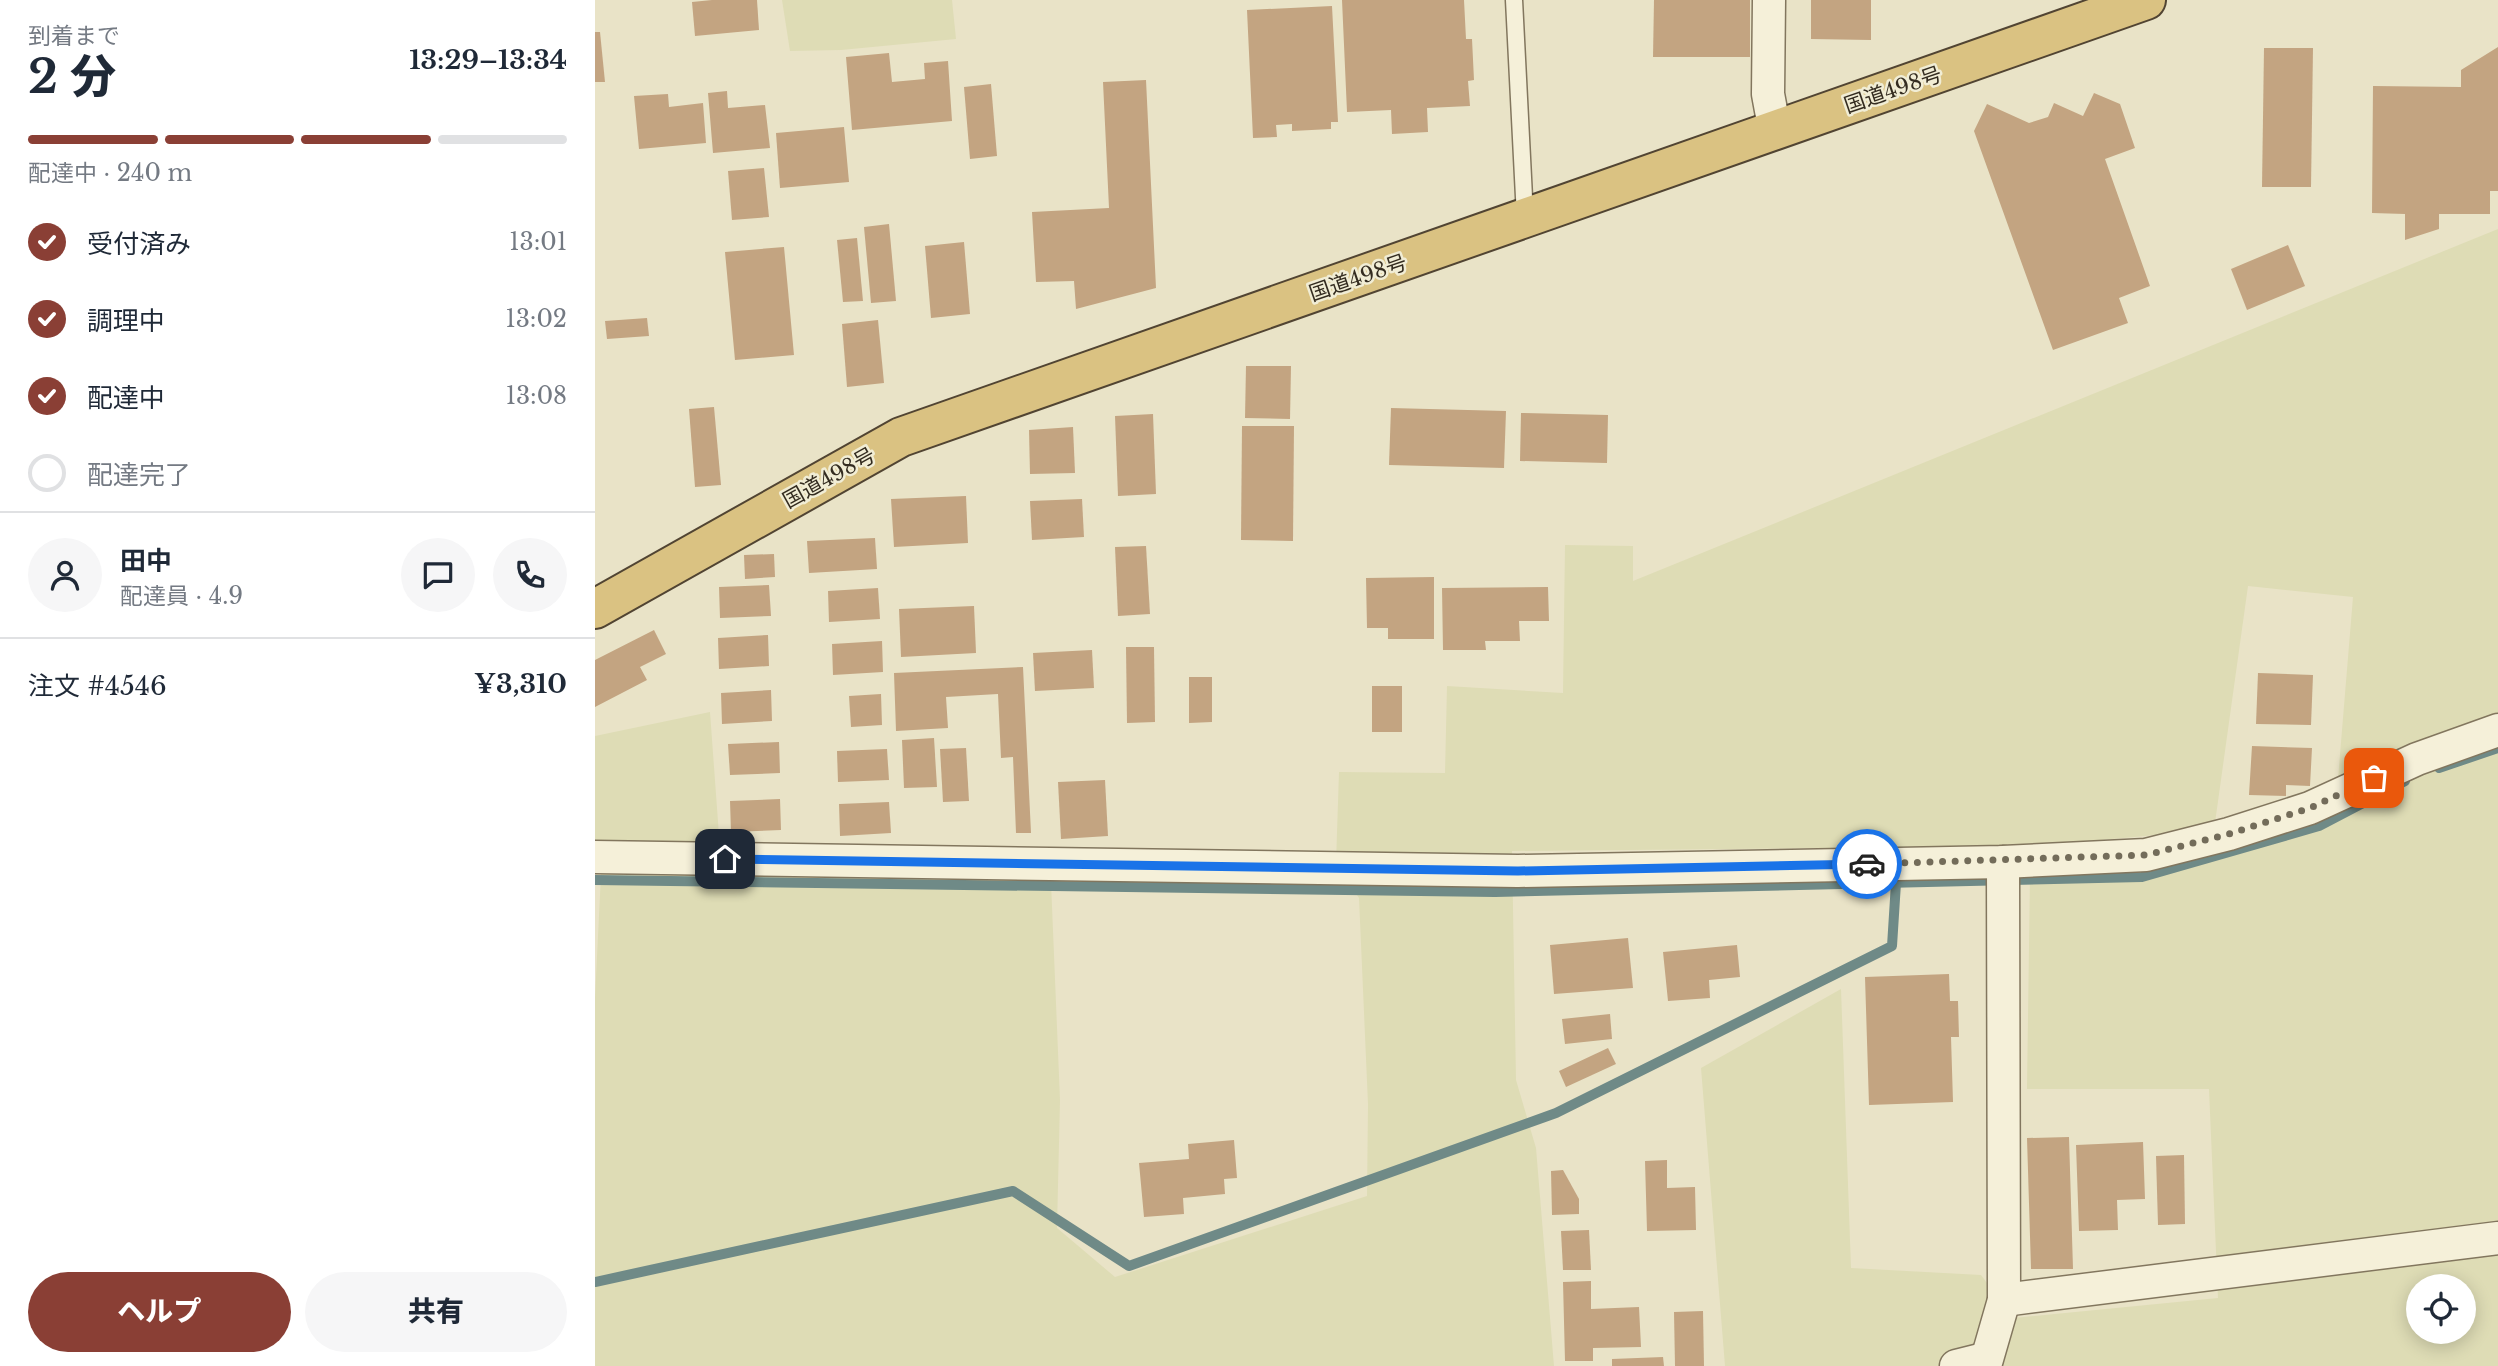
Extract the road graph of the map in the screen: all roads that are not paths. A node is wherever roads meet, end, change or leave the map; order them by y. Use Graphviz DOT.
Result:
graph roads {
  1 [pos="1514,0"];
  2 [pos="1769,0"];
  3 [pos="2146,0"];
  4 [pos="1775,132"];
  5 [pos="1525,219"];
  6 [pos="595,609"];
  7 [pos="2498,730"];
  8 [pos="595,857"];
  9 [pos="2003,877"];
  10 [pos="2498,1238"];
  11 [pos="2004,1300"];
  12 [pos="1975,1364"];
  1 -- 5 [label="lane"];
  2 -- 4 [label="street"];
  3 -- 4 [label="highway, 国道498号"];
  4 -- 5 [label="highway, 国道498号"];
  5 -- 6 [label="highway, 国道498号"];
  7 -- 9 [label="street"];
  8 -- 9 [label="street"];
  9 -- 11 [label="street"];
  10 -- 11 [label="street"];
  11 -- 12 [label="street"];
}
